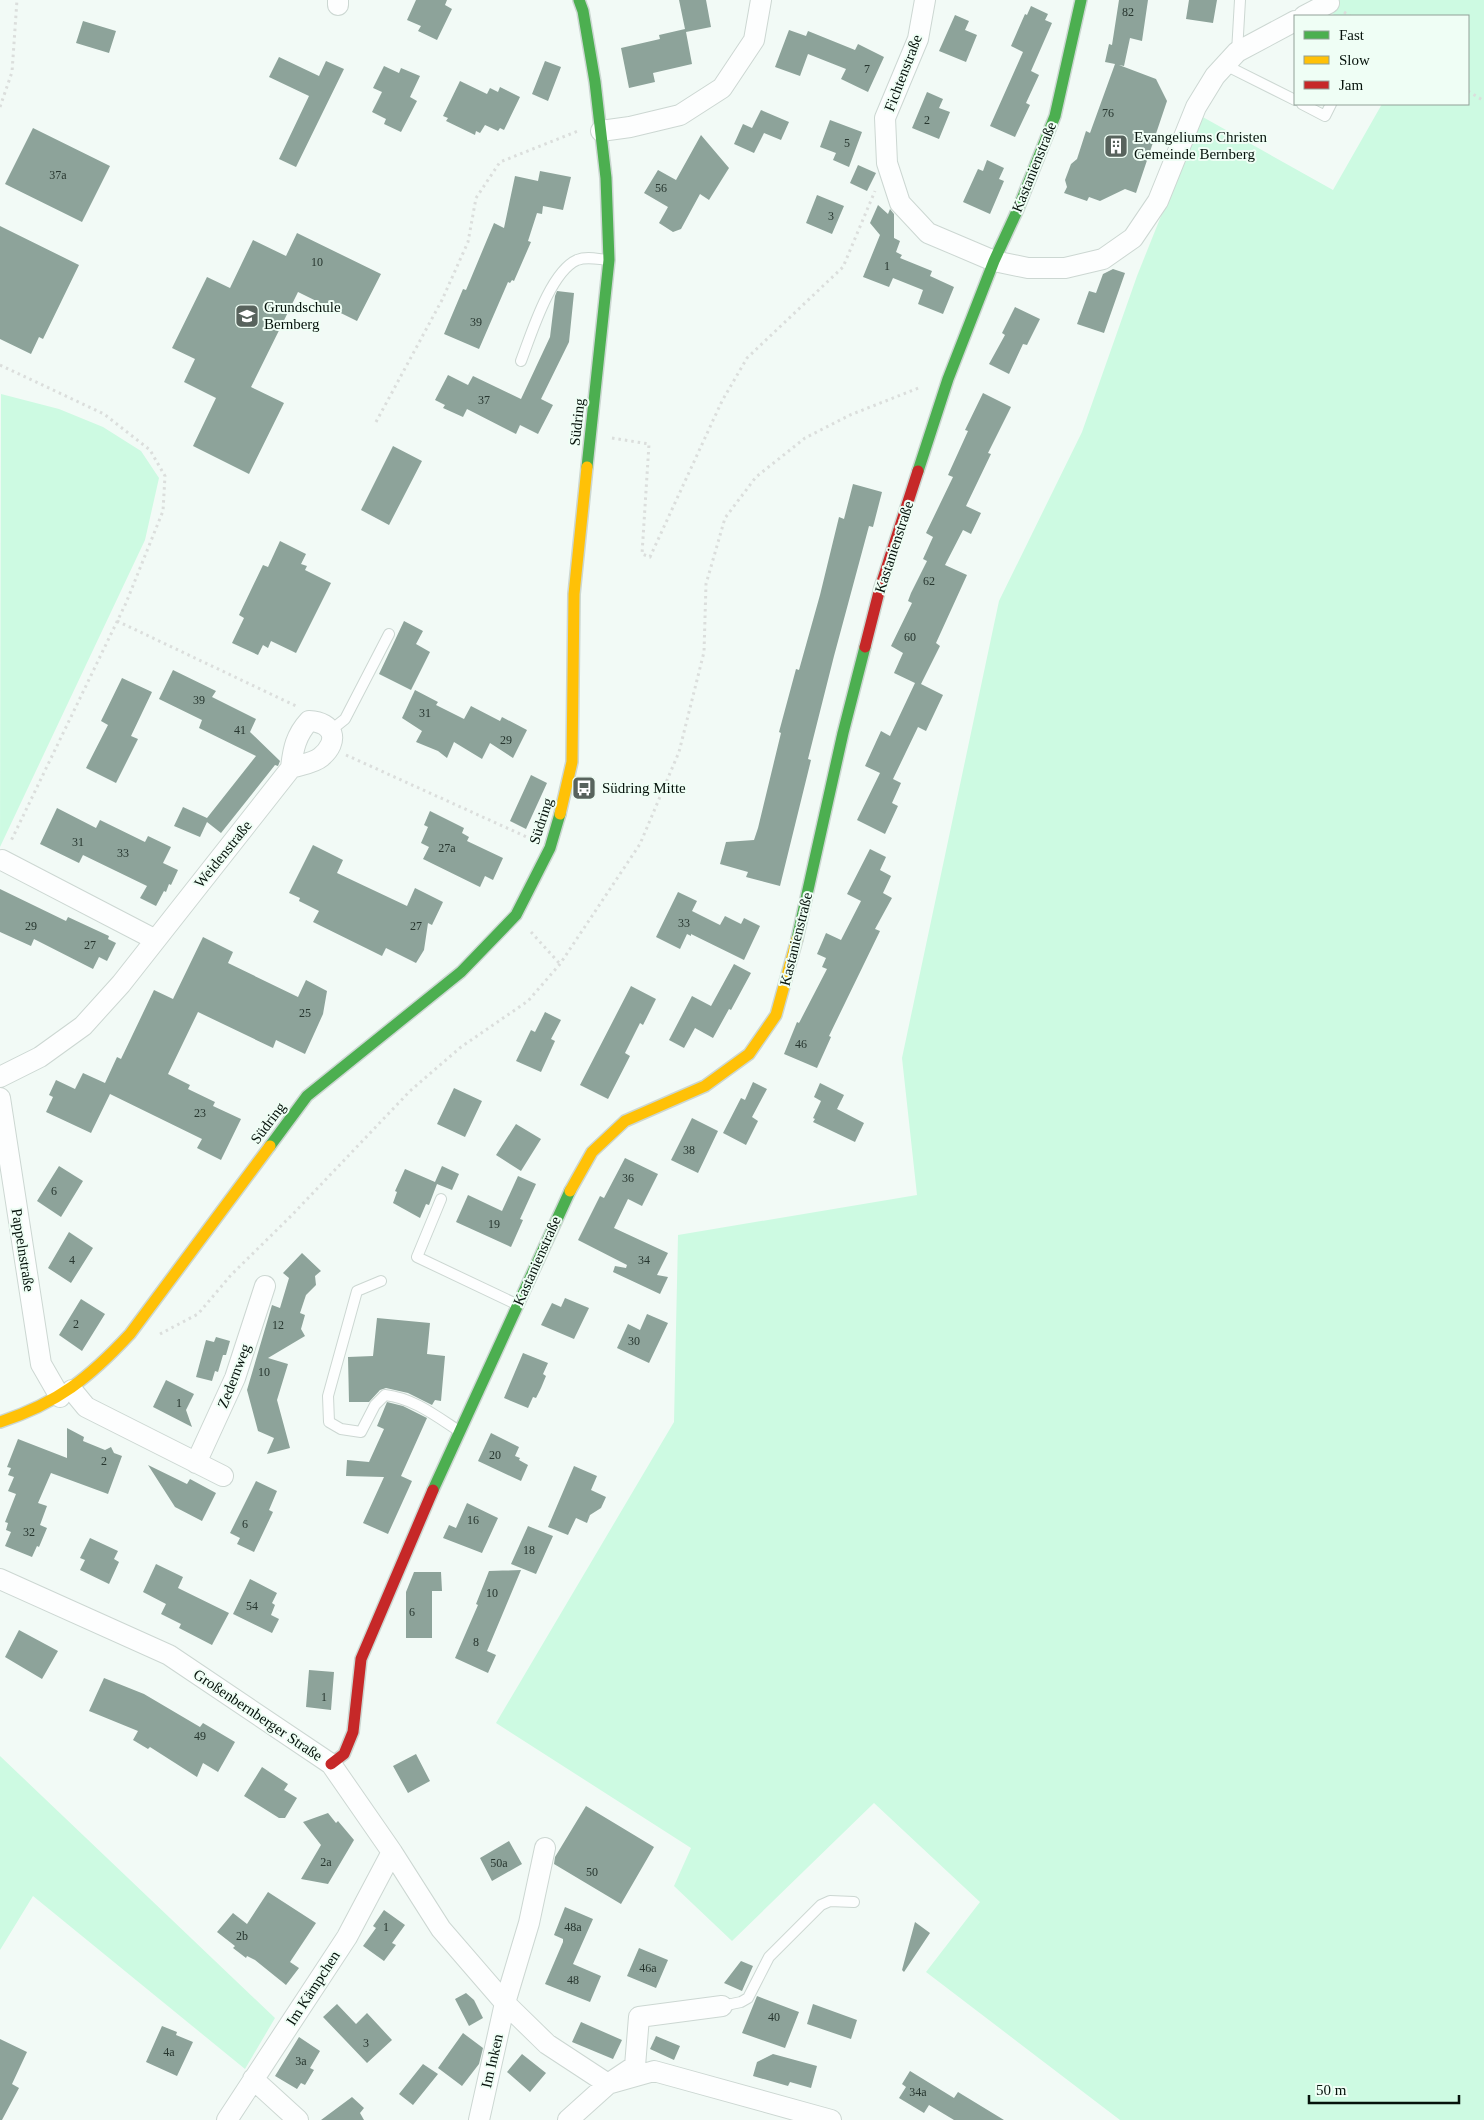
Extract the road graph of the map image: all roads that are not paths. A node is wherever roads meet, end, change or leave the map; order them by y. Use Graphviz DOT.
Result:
graph roads {
  1 [pos="579,0"];
  2 [pos="760,0"];
  3 [pos="925,0"];
  4 [pos="1081,0"];
  5 [pos="1240,0"];
  6 [pos="1329,3"];
  7 [pos="1306,15"];
  8 [pos="1294,22"];
  9 [pos="1231,58"];
  10 [pos="1294,99"];
  11 [pos="1304,105"];
  12 [pos="1330,105"];
  13 [pos="601,131"];
  14 [pos="608,260"];
  15 [pos="994,261"];
  16 [pos="521,361"];
  17 [pos="389,634"];
  18 [pos="330,739"];
  19 [pos="291,768"];
  20 [pos="2,860"];
  21 [pos="154,939"];
  22 [pos="0,1077"];
  23 [pos="0,1098"];
  24 [pos="441,1199"];
  25 [pos="382,1281"];
  26 [pos="265,1286"];
  27 [pos="516,1305"];
  28 [pos="66,1393"];
  29 [pos="0,1422"];
  30 [pos="460,1432"];
  31 [pos="196,1463"];
  32 [pos="224,1476"];
  33 [pos="0,1578"];
  34 [pos="331,1764"];
  35 [pos="545,1848"];
  36 [pos="392,1852"];
  37 [pos="854,1902"];
  38 [pos="505,2002"];
  39 [pos="722,2006"];
  40 [pos="253,2079"];
  41 [pos="608,2084"];
  42 [pos="227,2120"];
  43 [pos="298,2120"];
  44 [pos="479,2120"];
  45 [pos="568,2120"];
  46 [pos="828,2120"];
  1 -- 13 [label="street, Südring"];
  2 -- 13 [label="street"];
  3 -- 15 [label="street, Fichtenstraße"];
  4 -- 15 [label="street, Kastanienstraße"];
  5 -- 9 [label="lane"];
  6 -- 7 [label="street"];
  8 -- 9 [label="street, Fichtenstraße"];
  9 -- 10 [label="lane"];
  9 -- 15 [label="street, Fichtenstraße"];
  11 -- 12 [label="lane"];
  13 -- 14 [label="street, Südring"];
  14 -- 16 [label="lane"];
  14 -- 28 [label="street, Südring"];
  15 -- 27 [label="street, Kastanienstraße"];
  17 -- 18 [label="lane"];
  18 -- 19 [label="street"];
  18 -- 19 [label="street, Weidenstraße"];
  19 -- 21 [label="street, Weidenstraße"];
  20 -- 21 [label="street"];
  21 -- 22 [label="street, Weidenstraße"];
  23 -- 28 [label="street, Pappelnstraße"];
  24 -- 27 [label="lane"];
  25 -- 30 [label="lane"];
  26 -- 31 [label="street, Zedernweg"];
  27 -- 30 [label="street, Kastanienstraße"];
  28 -- 29 [label="street, Südring"];
  28 -- 31 [label="street"];
  30 -- 34 [label="street, Kastanienstraße"];
  31 -- 32 [label="street"];
  33 -- 34 [label="street, Großenbernberger Straße"];
  34 -- 36 [label="street, Großenbernberger Straße"];
  35 -- 38 [label="street"];
  36 -- 38 [label="street, Großenbernberger Straße"];
  36 -- 40 [label="street, Im Kämpchen"];
  37 -- 39 [label="lane"];
  38 -- 41 [label="street, Großenbernberger Straße"];
  38 -- 44 [label="street, Im Inken"];
  39 -- 41 [label="street"];
  40 -- 42 [label="street, Im Kämpchen"];
  40 -- 43 [label="street"];
  41 -- 45 [label="street"];
  41 -- 46 [label="street"];
}
